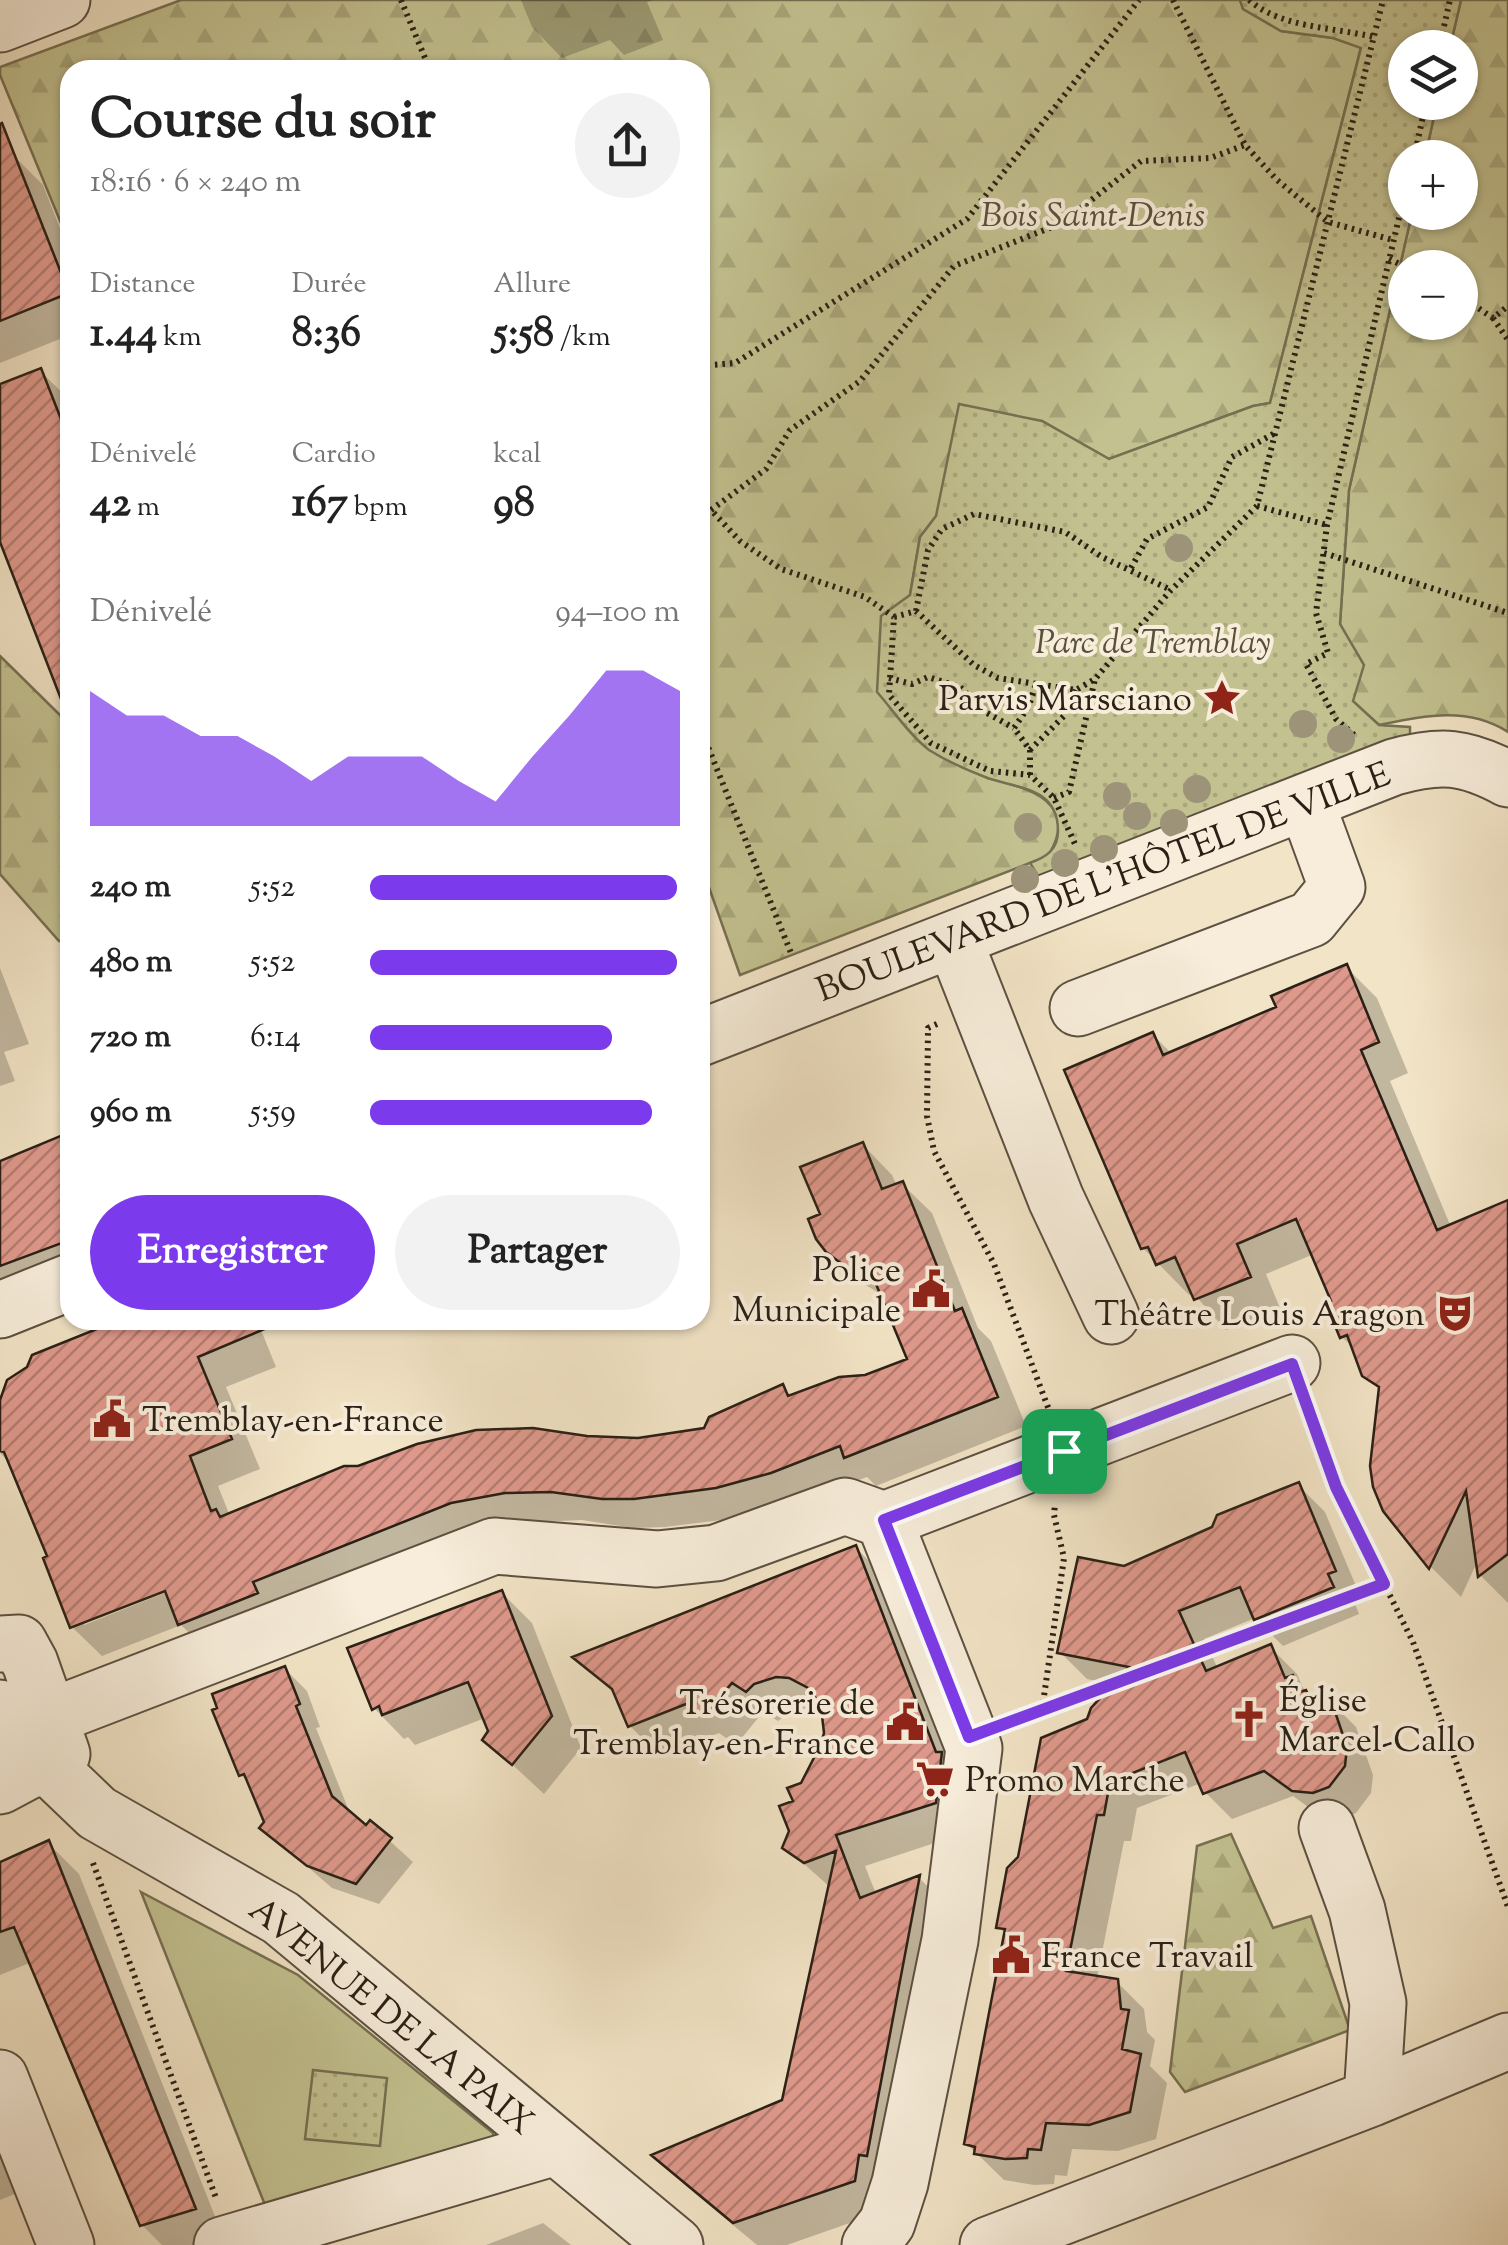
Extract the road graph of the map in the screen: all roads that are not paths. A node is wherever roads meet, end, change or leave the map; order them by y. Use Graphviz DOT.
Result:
graph roads {
  1 [pos="62,0"];
  2 [pos="0,24"];
  3 [pos="1508,779"];
  4 [pos="1336,790"];
  5 [pos="954,940"];
  6 [pos="1078,1008"];
  7 [pos="710,1034"];
  8 [pos="60,1286"];
  9 [pos="0,1310"];
  10 [pos="1112,1316"];
  11 [pos="1292,1364"];
  12 [pos="884,1520"];
  13 [pos="0,1644"];
  14 [pos="26,1750"];
  15 [pos="1327,1828"];
  16 [pos="1508,2041"];
  17 [pos="0,2078"];
  18 [pos="1372,2098"];
  19 [pos="556,2147"];
  20 [pos="246,2241"];
  21 [pos="66,2245"];
  22 [pos="675,2245"];
  23 [pos="870,2245"];
  24 [pos="988,2245"];
  1 -- 2 [label="street"];
  3 -- 4 [label="street, BOULEVARD DE L'HÔTEL DE VILLE"];
  4 -- 5 [label="street, BOULEVARD DE L'HÔTEL DE VILLE"];
  4 -- 6 [label="street"];
  5 -- 7 [label="street, BOULEVARD DE L'HÔTEL DE VILLE"];
  5 -- 10 [label="street"];
  8 -- 9 [label="street"];
  11 -- 12 [label="street"];
  12 -- 14 [label="street"];
  12 -- 23 [label="street"];
  13 -- 14 [label="street, AVENUE DE LA PAIX"];
  14 -- 19 [label="street, AVENUE DE LA PAIX"];
  15 -- 18 [label="street"];
  16 -- 18 [label="street"];
  17 -- 21 [label="street"];
  18 -- 24 [label="street"];
  19 -- 20 [label="street"];
  19 -- 22 [label="street, AVENUE DE LA PAIX"];
}
